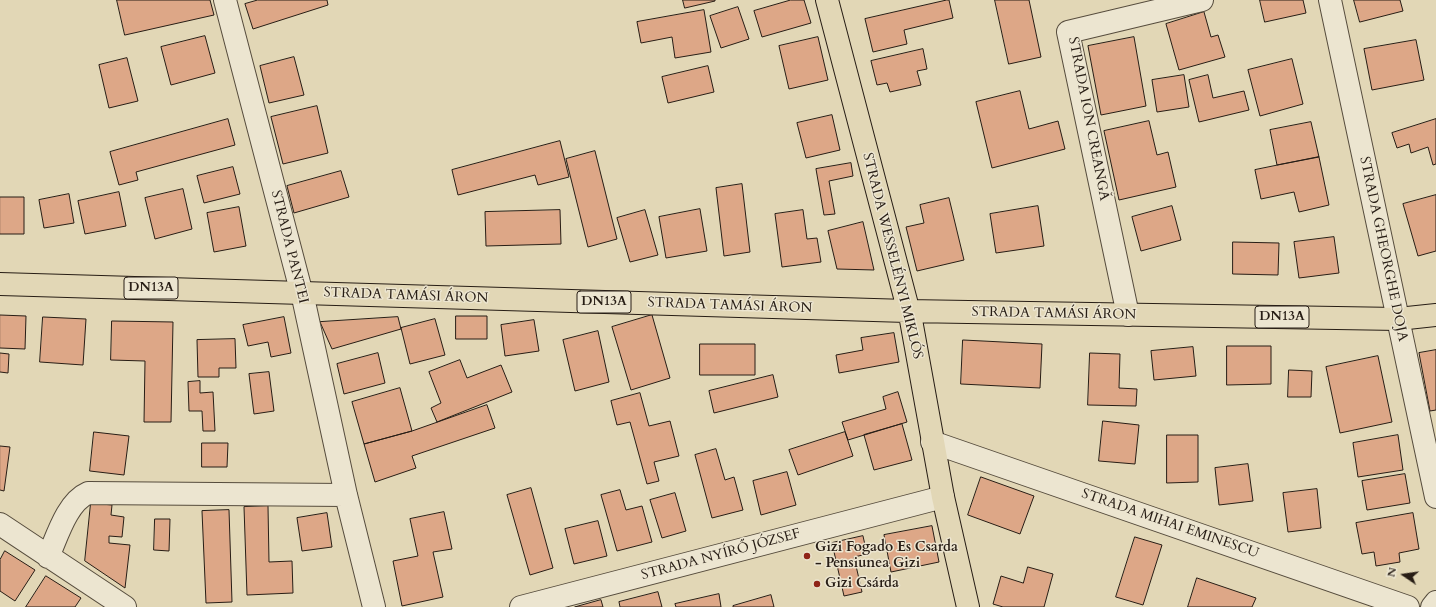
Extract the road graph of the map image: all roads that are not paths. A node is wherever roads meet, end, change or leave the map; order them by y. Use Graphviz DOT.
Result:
graph roads {
  1 [pos="225,0"];
  2 [pos="826,0"];
  3 [pos="1202,0"];
  4 [pos="1330,0"];
  5 [pos="0,284"];
  6 [pos="301,292"];
  7 [pos="907,311"];
  8 [pos="1128,315"];
  9 [pos="1436,315"];
  10 [pos="1398,319"];
  11 [pos="932,442"];
  12 [pos="346,495"];
  13 [pos="943,497"];
  14 [pos="1436,497"];
  15 [pos="0,524"];
  16 [pos="48,557"];
  17 [pos="1436,602"];
  18 [pos="125,607"];
  19 [pos="374,607"];
  20 [pos="521,607"];
  21 [pos="968,607"];
  22 [pos="1408,607"];
  23 [pos="1432,607"];
  1 -- 6 [label="street, STRADA PANTEI"];
  2 -- 7 [label="main road, STRADA WESSELÉNYI MIKLÓS"];
  3 -- 8 [label="street, STRADA ION CREANGĂ"];
  4 -- 10 [label="street, STRADA GHEORGHE DOJA"];
  5 -- 6 [label="main road, STRADA TAMÁSI ÁRON / DN13A"];
  6 -- 7 [label="main road, STRADA TAMÁSI ÁRON / DN13A"];
  6 -- 12 [label="street, STRADA PANTEI"];
  7 -- 8 [label="main road, STRADA TAMÁSI ÁRON / DN13A"];
  7 -- 11 [label="main road, STRADA WESSELÉNYI MIKLÓS"];
  8 -- 10 [label="main road, STRADA TAMÁSI ÁRON / DN13A"];
  9 -- 10 [label="main road, STRADA TAMÁSI ÁRON / DN13A"];
  10 -- 14 [label="street, STRADA GHEORGHE DOJA"];
  11 -- 13 [label="main road, STRADA WESSELÉNYI MIKLÓS"];
  11 -- 22 [label="street, STRADA MIHAI EMINESCU"];
  12 -- 16 [label="street"];
  12 -- 19 [label="street, STRADA PANTEI"];
  13 -- 20 [label="street, STRADA NYÍRŐ JÓZSEF"];
  13 -- 21 [label="main road, STRADA WESSELÉNYI MIKLÓS"];
  15 -- 16 [label="street"];
  16 -- 18 [label="street"];
  17 -- 23 [label="street"];
}
